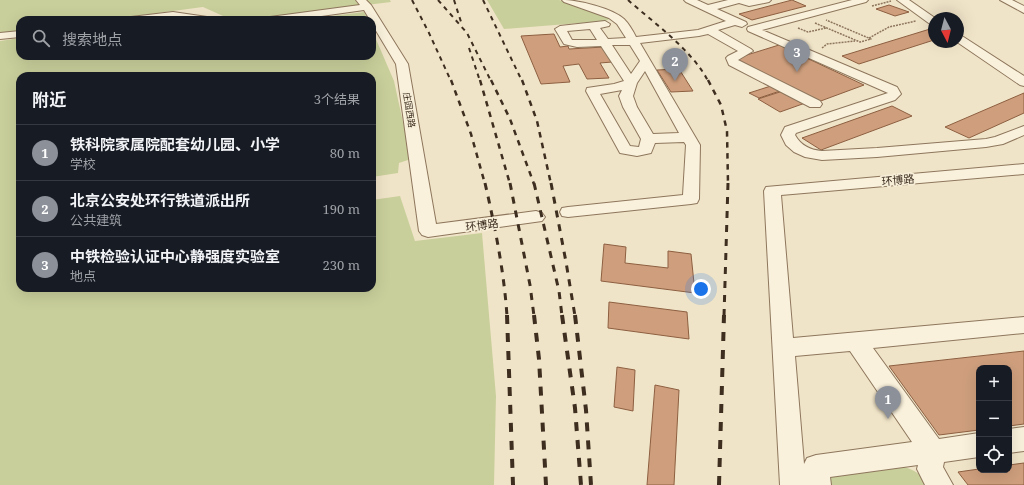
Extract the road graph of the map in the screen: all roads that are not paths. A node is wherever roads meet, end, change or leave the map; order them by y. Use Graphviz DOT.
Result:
graph roads {
  1 [pos="567,0"];
  2 [pos="689,0"];
  3 [pos="740,0"];
  4 [pos="766,0"];
  5 [pos="863,0"];
  6 [pos="902,0"];
  7 [pos="1005,0"];
  8 [pos="364,4"];
  9 [pos="708,8"];
  10 [pos="1024,10"];
  11 [pos="165,16"];
  12 [pos="180,16"];
  13 [pos="294,16"];
  14 [pos="372,16"];
  15 [pos="928,18"];
  16 [pos="736,21"];
  17 [pos="376,23"];
  18 [pos="621,23"];
  19 [pos="593,25"];
  20 [pos="752,29"];
  21 [pos="710,30"];
  22 [pos="16,34"];
  23 [pos="0,36"];
  24 [pos="633,41"];
  25 [pos="605,42"];
  26 [pos="964,42"];
  27 [pos="646,61"];
  28 [pos="1024,82"];
  29 [pos="631,83"];
  30 [pos="815,104"];
  31 [pos="1024,130"];
  32 [pos="688,137"];
  33 [pos="648,140"];
  34 [pos="911,150"];
  35 [pos="1024,169"];
  36 [pos="941,176"];
  37 [pos="568,212"];
  38 [pos="536,218"];
  39 [pos="428,231"];
  40 [pos="1024,325"];
  41 [pos="856,342"];
  42 [pos="782,346"];
  43 [pos="1024,439"];
  44 [pos="1012,441"];
  45 [pos="976,445"];
  46 [pos="933,451"];
  47 [pos="793,485"];
  48 [pos="818,485"];
  49 [pos="940,485"];
  1 -- 18 [label="street"];
  2 -- 9 [label="street"];
  3 -- 4 [label="street"];
  3 -- 9 [label="street"];
  5 -- 20 [label="street"];
  6 -- 15 [label="street"];
  7 -- 10 [label="street"];
  8 -- 13 [label="street"];
  8 -- 14 [label="street, 庄园西路"];
  9 -- 16 [label="street"];
  11 -- 12 [label="street"];
  16 -- 20 [label="street"];
  16 -- 21 [label="street"];
  17 -- 39 [label="street, 庄园西路"];
  18 -- 19 [label="street"];
  18 -- 24 [label="street"];
  19 -- 25 [label="street"];
  19 -- 25 [label="street"];
  20 -- 34 [label="street"];
  21 -- 24 [label="street"];
  21 -- 30 [label="street"];
  22 -- 23 [label="street"];
  24 -- 25 [label="street"];
  24 -- 27 [label="street"];
  25 -- 29 [label="street"];
  26 -- 28 [label="street"];
  27 -- 29 [label="street"];
  27 -- 32 [label="street"];
  29 -- 33 [label="street"];
  29 -- 33 [label="street"];
  31 -- 34 [label="street"];
  32 -- 33 [label="street"];
  32 -- 37 [label="street"];
  34 -- 36 [label="street"];
  35 -- 36 [label="street, 环博路"];
  36 -- 42 [label="street, 环博路"];
  38 -- 39 [label="street, 环博路"];
  40 -- 41 [label="street"];
  41 -- 42 [label="street"];
  41 -- 46 [label="street"];
  42 -- 47 [label="street"];
  43 -- 44 [label="street"];
  45 -- 46 [label="street"];
  46 -- 48 [label="street"];
  46 -- 49 [label="street"];
}
